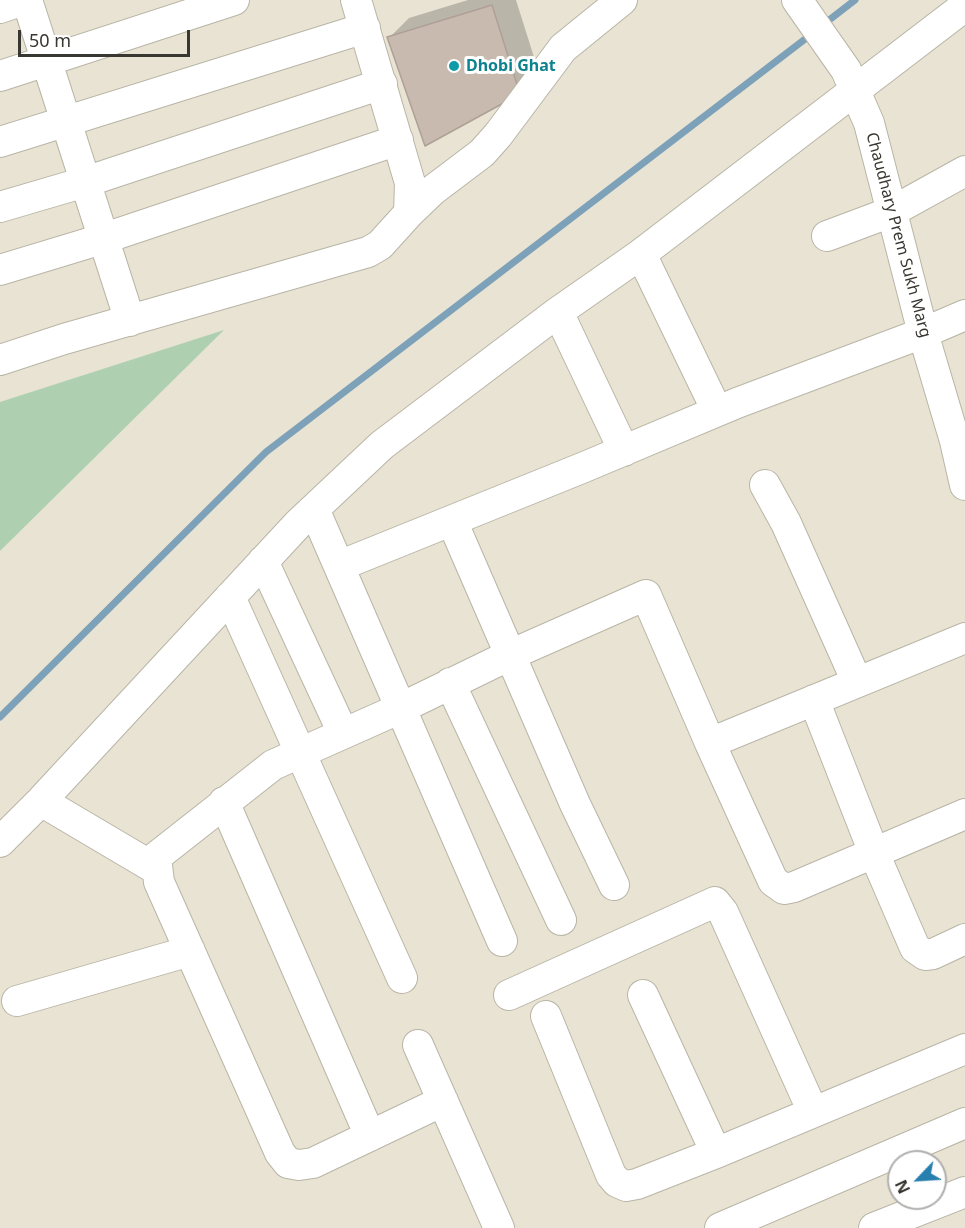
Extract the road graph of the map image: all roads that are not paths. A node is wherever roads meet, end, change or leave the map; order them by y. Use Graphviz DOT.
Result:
graph roads {
  1 [pos="23,0"];
  2 [pos="27,0"];
  3 [pos="234,0"];
  4 [pos="622,0"];
  5 [pos="797,0"];
  6 [pos="965,6"];
  7 [pos="0,8"];
  8 [pos="361,14"];
  9 [pos="46,60"];
  10 [pos="0,76"];
  11 [pos="850,80"];
  12 [pos="382,84"];
  13 [pos="66,121"];
  14 [pos="398,140"];
  15 [pos="0,142"];
  16 [pos="965,171"];
  17 [pos="85,182"];
  18 [pos="0,207"];
  19 [pos="891,212"];
  20 [pos="409,213"];
  21 [pos="827,236"];
  22 [pos="102,239"];
  23 [pos="641,254"];
  24 [pos="0,270"];
  25 [pos="558,312"];
  26 [pos="965,315"];
  27 [pos="130,321"];
  28 [pos="923,333"];
  29 [pos="0,360"];
  30 [pos="717,411"];
  31 [pos="960,439"];
  32 [pos="624,451"];
  33 [pos="765,485"];
  34 [pos="965,485"];
  35 [pos="314,509"];
  36 [pos="452,521"];
  37 [pos="263,561"];
  38 [pos="339,566"];
  39 [pos="230,597"];
  40 [pos="965,638"];
  41 [pos="510,655"];
  42 [pos="857,682"];
  43 [pos="450,683"];
  44 [pos="814,700"];
  45 [pos="401,708"];
  46 [pos="343,733"];
  47 [pos="710,743"];
  48 [pos="301,752"];
  49 [pos="41,801"];
  50 [pos="224,802"];
  51 [pos="965,814"];
  52 [pos="0,842"];
  53 [pos="874,853"];
  54 [pos="156,869"];
  55 [pos="614,885"];
  56 [pos="561,920"];
  57 [pos="965,939"];
  58 [pos="502,941"];
  59 [pos="190,951"];
  60 [pos="402,978"];
  61 [pos="508,994"];
  62 [pos="643,995"];
  63 [pos="17,1001"];
  64 [pos="546,1016"];
  65 [pos="418,1045"];
  66 [pos="965,1049"];
  67 [pos="443,1101"];
  68 [pos="813,1112"];
  69 [pos="965,1123"];
  70 [pos="370,1136"];
  71 [pos="716,1154"];
  72 [pos="965,1192"];
  73 [pos="488,1224"];
  74 [pos="720,1228"];
  75 [pos="874,1228"];
  1 -- 7 [label="street"];
  2 -- 9 [label="street"];
  3 -- 9 [label="street"];
  4 -- 20 [label="street"];
  5 -- 11 [label="street, Chaudhary Prem Sukh Marg"];
  6 -- 11 [label="street"];
  8 -- 12 [label="street"];
  8 -- 13 [label="street"];
  9 -- 10 [label="street"];
  9 -- 13 [label="street"];
  11 -- 19 [label="street, Chaudhary Prem Sukh Marg"];
  11 -- 23 [label="street"];
  12 -- 14 [label="street"];
  12 -- 17 [label="street"];
  13 -- 15 [label="street"];
  13 -- 17 [label="street"];
  14 -- 20 [label="street"];
  14 -- 22 [label="street"];
  16 -- 19 [label="street"];
  17 -- 18 [label="street"];
  17 -- 22 [label="street"];
  19 -- 21 [label="street"];
  19 -- 28 [label="street, Chaudhary Prem Sukh Marg"];
  20 -- 27 [label="street"];
  22 -- 24 [label="street"];
  22 -- 27 [label="street"];
  23 -- 25 [label="street"];
  23 -- 30 [label="street"];
  25 -- 32 [label="street"];
  25 -- 35 [label="street"];
  26 -- 28 [label="street"];
  27 -- 29 [label="street"];
  28 -- 30 [label="street"];
  28 -- 31 [label="street, Chaudhary Prem Sukh Marg"];
  30 -- 32 [label="street"];
  31 -- 34 [label="street, Chaudhary Prem Sukh Marg"];
  32 -- 36 [label="street"];
  33 -- 42 [label="street"];
  35 -- 37 [label="street"];
  35 -- 38 [label="street"];
  36 -- 38 [label="street"];
  36 -- 41 [label="street"];
  37 -- 39 [label="street"];
  37 -- 46 [label="street"];
  38 -- 45 [label="street"];
  39 -- 48 [label="street"];
  39 -- 49 [label="street"];
  40 -- 42 [label="street"];
  41 -- 43 [label="street"];
  41 -- 47 [label="street"];
  41 -- 55 [label="street"];
  42 -- 44 [label="street"];
  43 -- 45 [label="street"];
  43 -- 56 [label="street"];
  44 -- 47 [label="street"];
  44 -- 53 [label="street"];
  45 -- 46 [label="street"];
  45 -- 58 [label="street"];
  46 -- 48 [label="street"];
  47 -- 53 [label="street"];
  48 -- 50 [label="street"];
  48 -- 60 [label="street"];
  49 -- 52 [label="street"];
  49 -- 54 [label="street"];
  50 -- 54 [label="street"];
  50 -- 70 [label="street"];
  51 -- 53 [label="street"];
  53 -- 57 [label="street"];
  54 -- 59 [label="street"];
  59 -- 63 [label="street"];
  59 -- 70 [label="street"];
  61 -- 68 [label="street"];
  62 -- 71 [label="street"];
  64 -- 71 [label="street"];
  65 -- 67 [label="street"];
  66 -- 68 [label="street"];
  67 -- 70 [label="street"];
  67 -- 73 [label="street"];
  68 -- 71 [label="street"];
  69 -- 74 [label="street"];
  72 -- 75 [label="street"];
}
